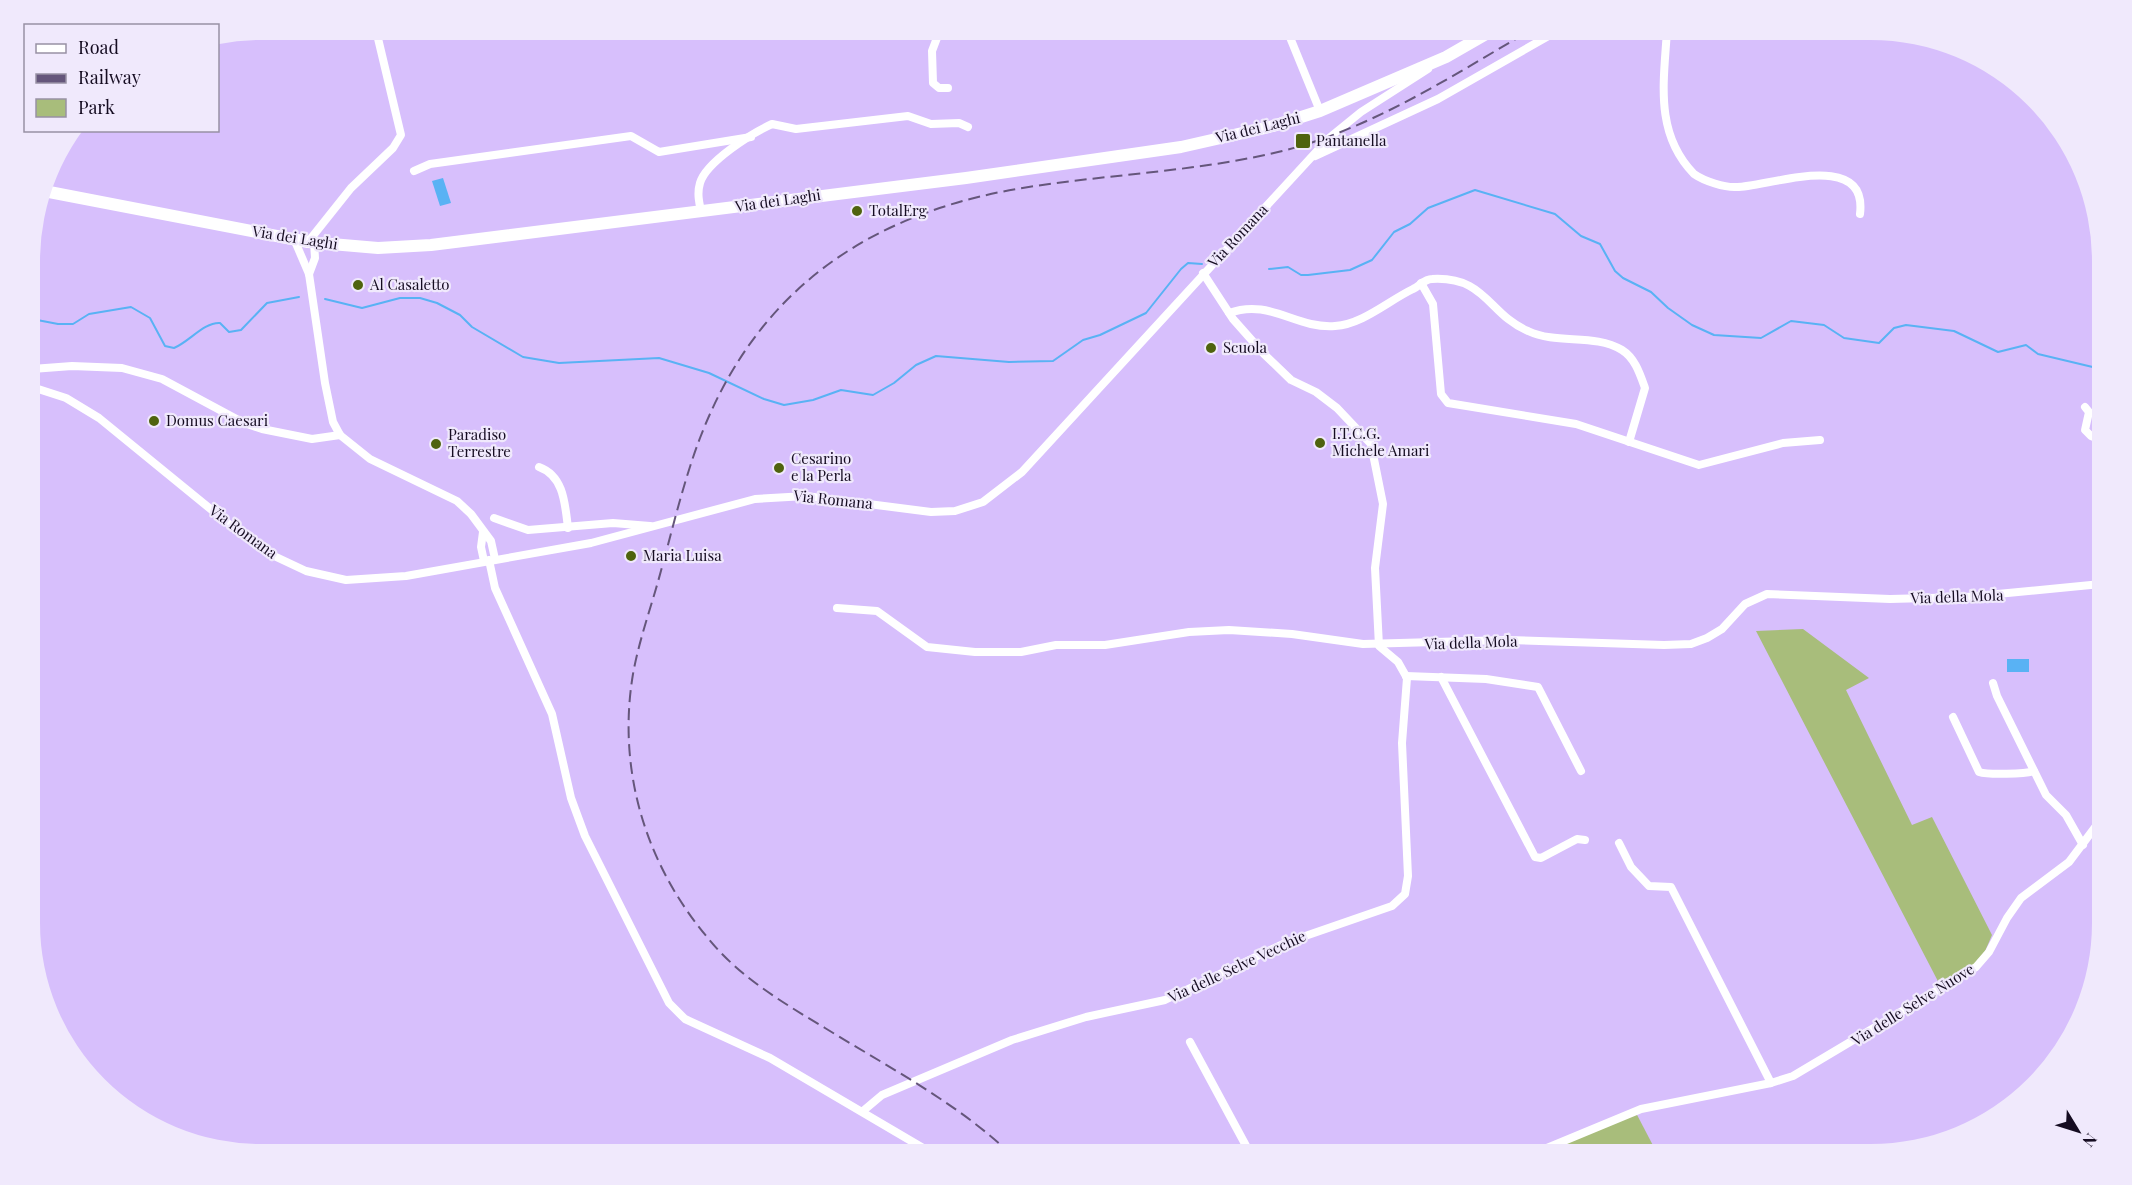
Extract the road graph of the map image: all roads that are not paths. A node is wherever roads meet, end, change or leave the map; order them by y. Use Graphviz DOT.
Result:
graph roads {
  1 [pos="378,40"];
  2 [pos="936,40"];
  3 [pos="1291,40"];
  4 [pos="1475,40"];
  5 [pos="1541,40"];
  6 [pos="1665,40"];
  7 [pos="1446,57"];
  8 [pos="948,88"];
  9 [pos="1320,111"];
  10 [pos="968,127"];
  11 [pos="751,137"];
  12 [pos="1312,157"];
  13 [pos="414,171"];
  14 [pos="51,192"];
  15 [pos="701,211"];
  16 [pos="1860,214"];
  17 [pos="305,241"];
  18 [pos="329,244"];
  19 [pos="315,258"];
  20 [pos="1203,273"];
  21 [pos="309,274"];
  22 [pos="1421,283"];
  23 [pos="1228,313"];
  24 [pos="40,368"];
  25 [pos="40,390"];
  26 [pos="2085,407"];
  27 [pos="340,435"];
  28 [pos="2092,436"];
  29 [pos="1820,440"];
  30 [pos="1629,442"];
  31 [pos="539,467"];
  32 [pos="494,518"];
  33 [pos="653,526"];
  34 [pos="568,528"];
  35 [pos="483,532"];
  36 [pos="489,560"];
  37 [pos="2092,585"];
  38 [pos="837,608"];
  39 [pos="1379,644"];
  40 [pos="1406,676"];
  41 [pos="1441,677"];
  42 [pos="1993,682"];
  43 [pos="1953,717"];
  44 [pos="1581,771"];
  45 [pos="2034,771"];
  46 [pos="2092,832"];
  47 [pos="1586,840"];
  48 [pos="1619,843"];
  49 [pos="2083,845"];
  50 [pos="1190,1042"];
  51 [pos="1771,1083"];
  52 [pos="863,1111"];
  53 [pos="917,1144"];
  54 [pos="1245,1144"];
  55 [pos="1557,1144"];
  1 -- 17 [label="street"];
  2 -- 8 [label="street"];
  3 -- 9 [label="street"];
  4 -- 7 [label="main road, Via dei Laghi"];
  5 -- 12 [label="street"];
  6 -- 16 [label="street"];
  7 -- 9 [label="main road, Via dei Laghi"];
  7 -- 12 [label="street, Via Romana"];
  9 -- 15 [label="main road, Via dei Laghi"];
  10 -- 11 [label="street"];
  11 -- 13 [label="street"];
  11 -- 15 [label="street"];
  12 -- 20 [label="street, Via Romana"];
  14 -- 17 [label="main road, Via dei Laghi"];
  15 -- 18 [label="main road, Via dei Laghi"];
  17 -- 18 [label="main road, Via dei Laghi"];
  17 -- 19 [label="street"];
  17 -- 21 [label="street"];
  18 -- 19 [label="street"];
  19 -- 21 [label="street"];
  20 -- 23 [label="street"];
  20 -- 33 [label="street, Via Romana"];
  21 -- 27 [label="street"];
  22 -- 23 [label="street"];
  22 -- 30 [label="street"];
  22 -- 30 [label="street"];
  23 -- 39 [label="street"];
  24 -- 27 [label="street"];
  25 -- 36 [label="street, Via Romana"];
  26 -- 28 [label="street"];
  27 -- 35 [label="street"];
  29 -- 30 [label="street"];
  31 -- 34 [label="street"];
  32 -- 34 [label="street"];
  33 -- 34 [label="street"];
  33 -- 36 [label="street, Via Romana"];
  35 -- 36 [label="street"];
  35 -- 36 [label="street"];
  36 -- 52 [label="street"];
  37 -- 39 [label="street, Via della Mola"];
  38 -- 39 [label="street, Via della Mola"];
  39 -- 40 [label="street"];
  40 -- 41 [label="street"];
  40 -- 52 [label="street, Via delle Selve Vecchie"];
  41 -- 44 [label="street"];
  41 -- 47 [label="street"];
  42 -- 45 [label="street"];
  43 -- 45 [label="street"];
  45 -- 49 [label="street"];
  46 -- 49 [label="street, Via delle Selve Nuove"];
  48 -- 51 [label="street"];
  49 -- 51 [label="street, Via delle Selve Nuove"];
  50 -- 54 [label="street"];
  51 -- 55 [label="street, Via delle Selve Nuove"];
  52 -- 53 [label="street"];
}
